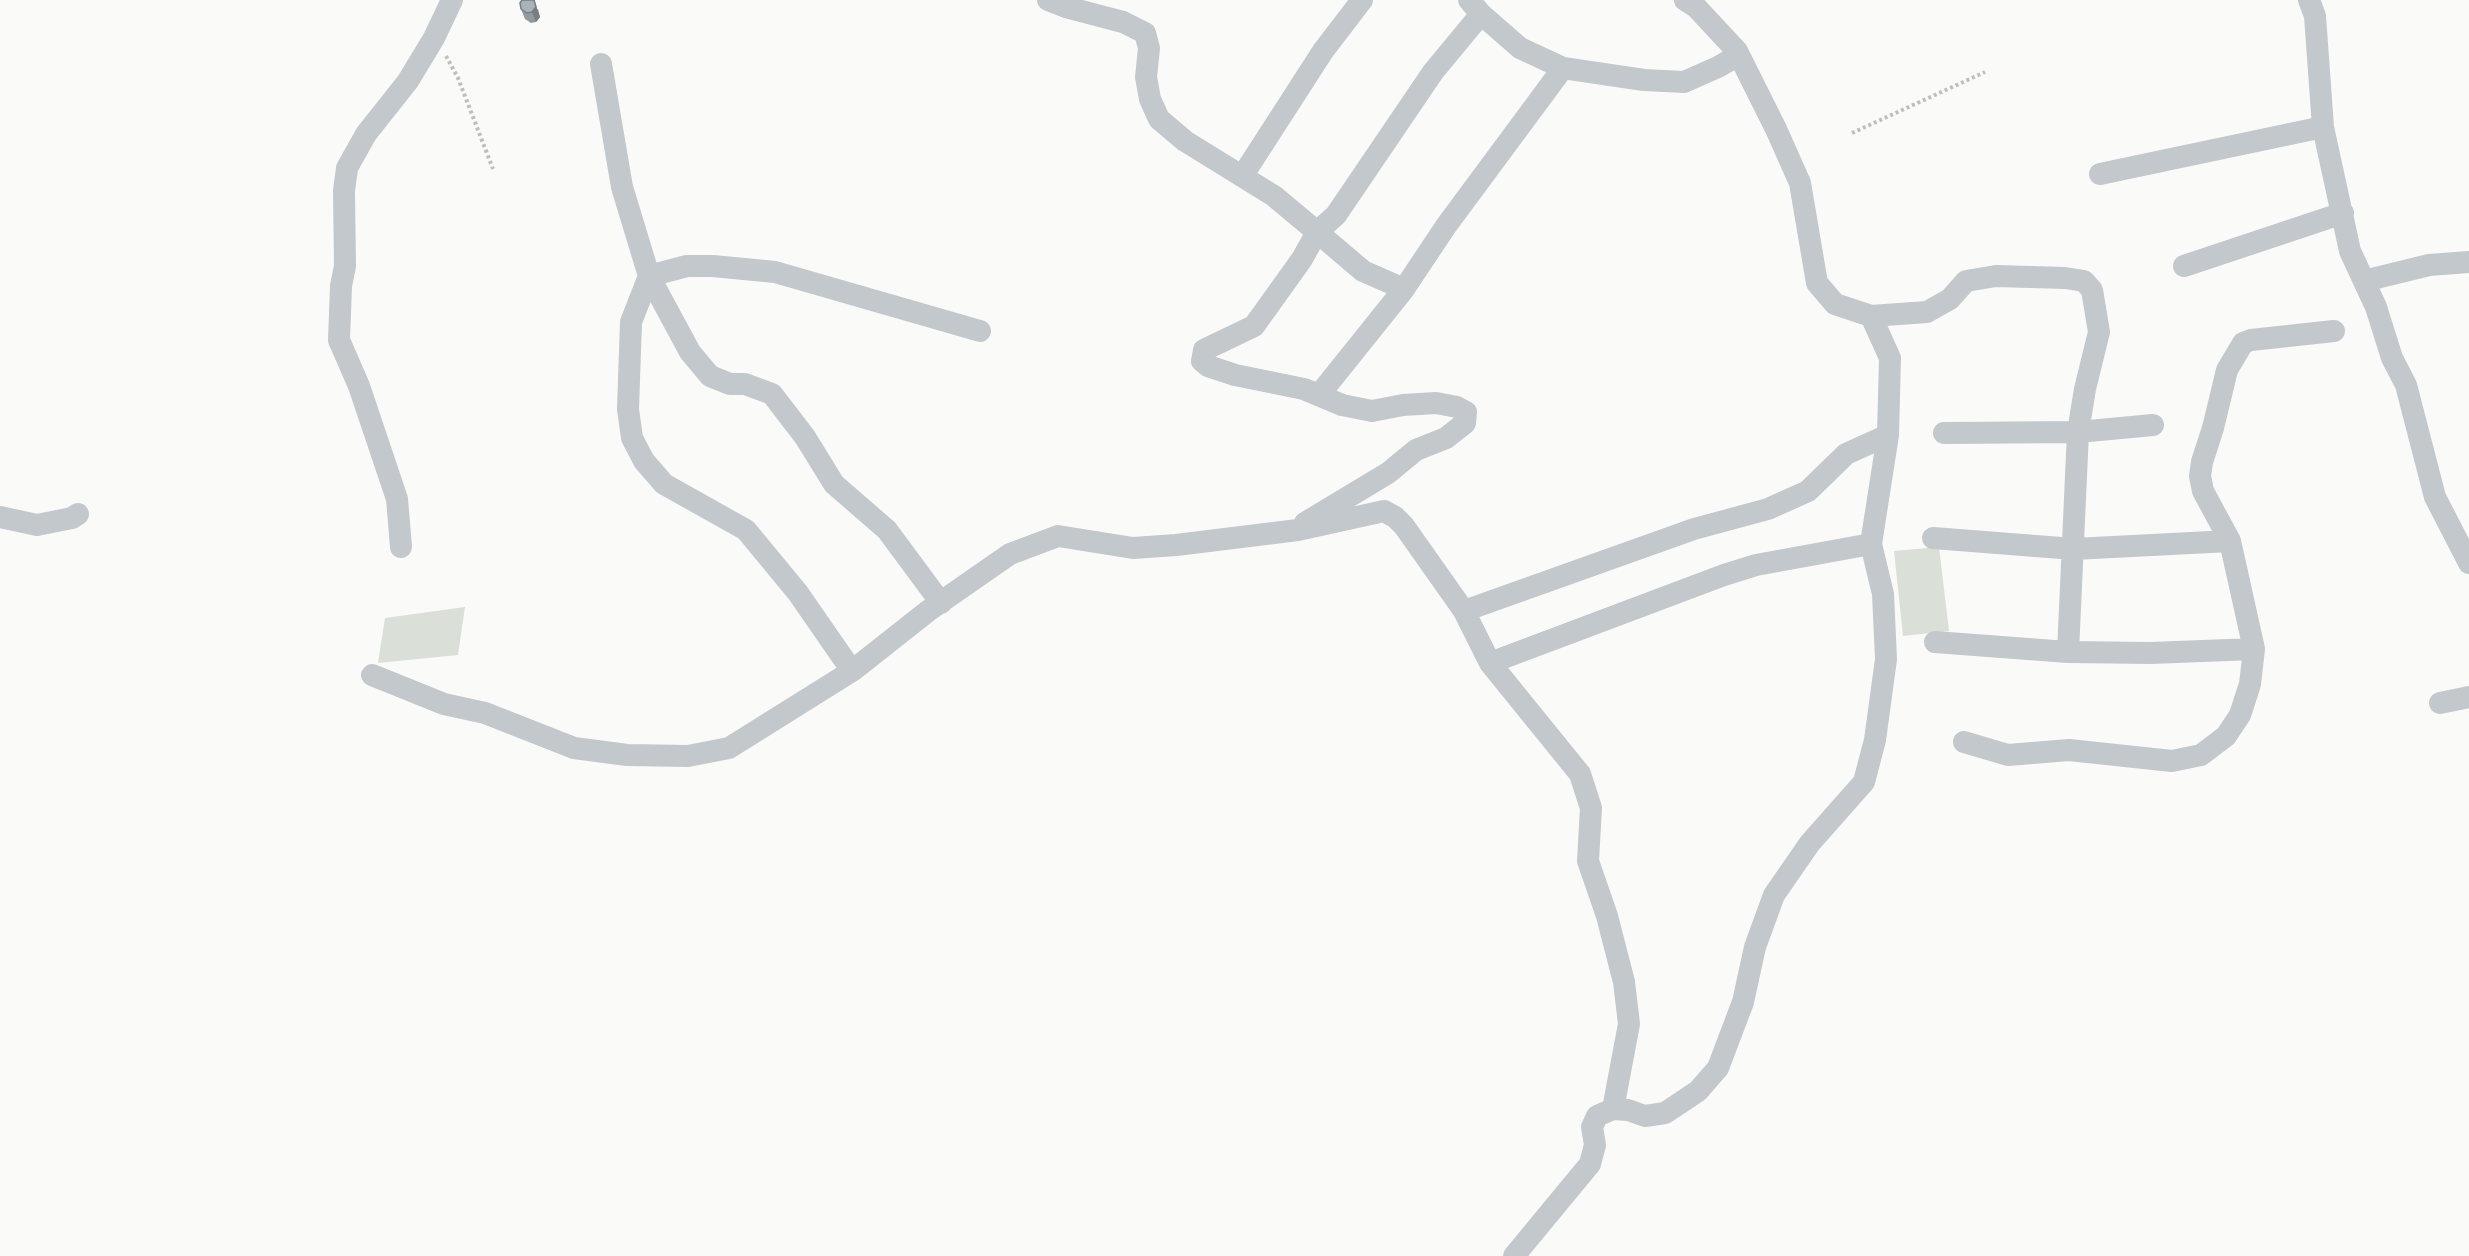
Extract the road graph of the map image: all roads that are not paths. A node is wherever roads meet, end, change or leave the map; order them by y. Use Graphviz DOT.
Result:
graph roads {
  1 [pos="452,0"];
  2 [pos="1048,0"];
  3 [pos="1362,0"];
  4 [pos="1685,0"];
  5 [pos="2309,0"];
  6 [pos="1475,7"];
  7 [pos="1739,55"];
  8 [pos="601,64"];
  9 [pos="1563,68"];
  10 [pos="2323,127"];
  11 [pos="2100,174"];
  12 [pos="1243,175"];
  13 [pos="2343,213"];
  14 [pos="1317,232"];
  15 [pos="2469,262"];
  16 [pos="2184,266"];
  17 [pos="649,276"];
  18 [pos="2364,281"];
  19 [pos="1404,289"];
  20 [pos="1871,316"];
  21 [pos="980,331"];
  22 [pos="2334,331"];
  23 [pos="1319,395"];
  24 [pos="2153,425"];
  25 [pos="2078,432"];
  26 [pos="1944,433"];
  27 [pos="1888,435"];
  28 [pos="78,514"];
  29 [pos="0,517"];
  30 [pos="1298,530"];
  31 [pos="1933,538"];
  32 [pos="2230,541"];
  33 [pos="1871,544"];
  34 [pos="401,547"];
  35 [pos="2074,549"];
  36 [pos="2469,563"];
  37 [pos="941,603"];
  38 [pos="1464,611"];
  39 [pos="1935,642"];
  40 [pos="2254,649"];
  41 [pos="2068,652"];
  42 [pos="1490,663"];
  43 [pos="852,671"];
  44 [pos="372,675"];
  45 [pos="2469,697"];
  46 [pos="2439,703"];
  47 [pos="1964,742"];
  48 [pos="1613,1109"];
  49 [pos="1514,1256"];
  1 -- 34 [label="street"];
  2 -- 12 [label="street"];
  3 -- 12 [label="street"];
  4 -- 7 [label="street"];
  5 -- 10 [label="street"];
  6 -- 9 [label="street"];
  6 -- 14 [label="street"];
  7 -- 9 [label="street"];
  7 -- 20 [label="street"];
  8 -- 17 [label="street"];
  9 -- 19 [label="street"];
  10 -- 11 [label="street"];
  10 -- 13 [label="street"];
  12 -- 14 [label="street"];
  13 -- 16 [label="street"];
  13 -- 18 [label="street"];
  14 -- 19 [label="street"];
  14 -- 23 [label="street"];
  15 -- 18 [label="street"];
  17 -- 21 [label="street"];
  17 -- 37 [label="street"];
  17 -- 43 [label="street"];
  18 -- 36 [label="street"];
  19 -- 23 [label="street"];
  20 -- 25 [label="street"];
  20 -- 27 [label="street"];
  22 -- 32 [label="street"];
  23 -- 30 [label="street"];
  24 -- 25 [label="street"];
  25 -- 26 [label="street"];
  25 -- 35 [label="street"];
  27 -- 33 [label="street"];
  27 -- 38 [label="street"];
  28 -- 29 [label="street"];
  30 -- 37 [label="street"];
  30 -- 38 [label="street"];
  31 -- 35 [label="street"];
  32 -- 35 [label="street"];
  32 -- 40 [label="street"];
  33 -- 42 [label="street"];
  33 -- 48 [label="street"];
  35 -- 41 [label="street"];
  37 -- 43 [label="street"];
  38 -- 42 [label="street"];
  39 -- 41 [label="street"];
  40 -- 41 [label="street"];
  40 -- 47 [label="street"];
  42 -- 48 [label="street"];
  43 -- 44 [label="street"];
  45 -- 46 [label="street"];
  48 -- 49 [label="street"];
}
